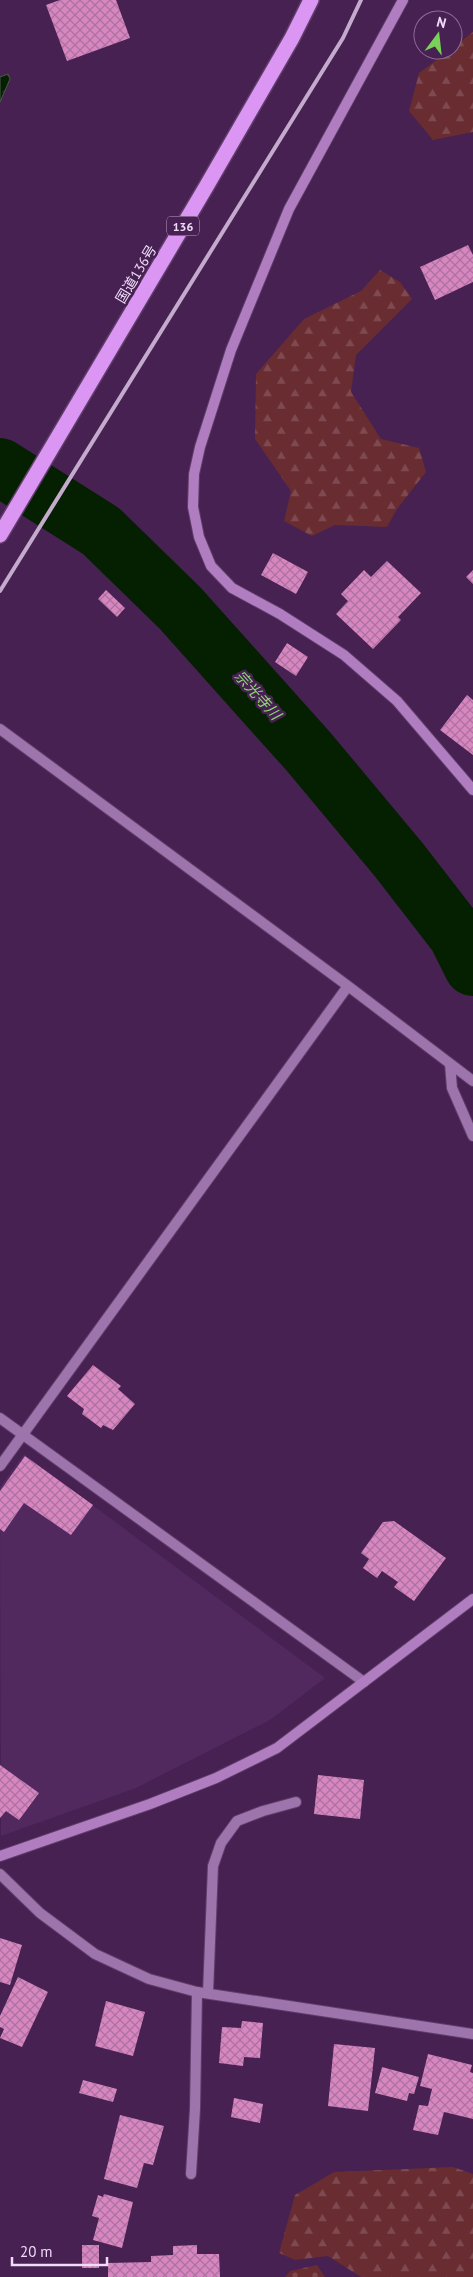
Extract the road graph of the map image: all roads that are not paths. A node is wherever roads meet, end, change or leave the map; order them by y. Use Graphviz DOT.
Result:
graph roads {
  1 [pos="311,0"];
  2 [pos="403,0"];
  3 [pos="0,535"];
  4 [pos="0,730"];
  5 [pos="473,790"];
  6 [pos="348,986"];
  7 [pos="450,1064"];
  8 [pos="469,1078"];
  9 [pos="473,1136"];
  10 [pos="0,1418"];
  11 [pos="23,1434"];
  12 [pos="0,1466"];
  13 [pos="473,1599"];
  14 [pos="364,1682"];
  15 [pos="296,1802"];
  16 [pos="0,1856"];
  17 [pos="0,1874"];
  18 [pos="197,1992"];
  19 [pos="208,1993"];
  20 [pos="473,2034"];
  21 [pos="191,2174"];
  1 -- 3 [label="highway, 国道136号 / 136"];
  2 -- 5 [label="street"];
  4 -- 6 [label="street"];
  6 -- 7 [label="street"];
  6 -- 11 [label="street"];
  7 -- 8 [label="street"];
  7 -- 9 [label="street"];
  10 -- 11 [label="street"];
  11 -- 12 [label="street"];
  11 -- 14 [label="street"];
  13 -- 14 [label="street"];
  14 -- 16 [label="street"];
  15 -- 19 [label="street"];
  17 -- 18 [label="street"];
  18 -- 19 [label="street"];
  18 -- 21 [label="street"];
  19 -- 20 [label="street"];
}
